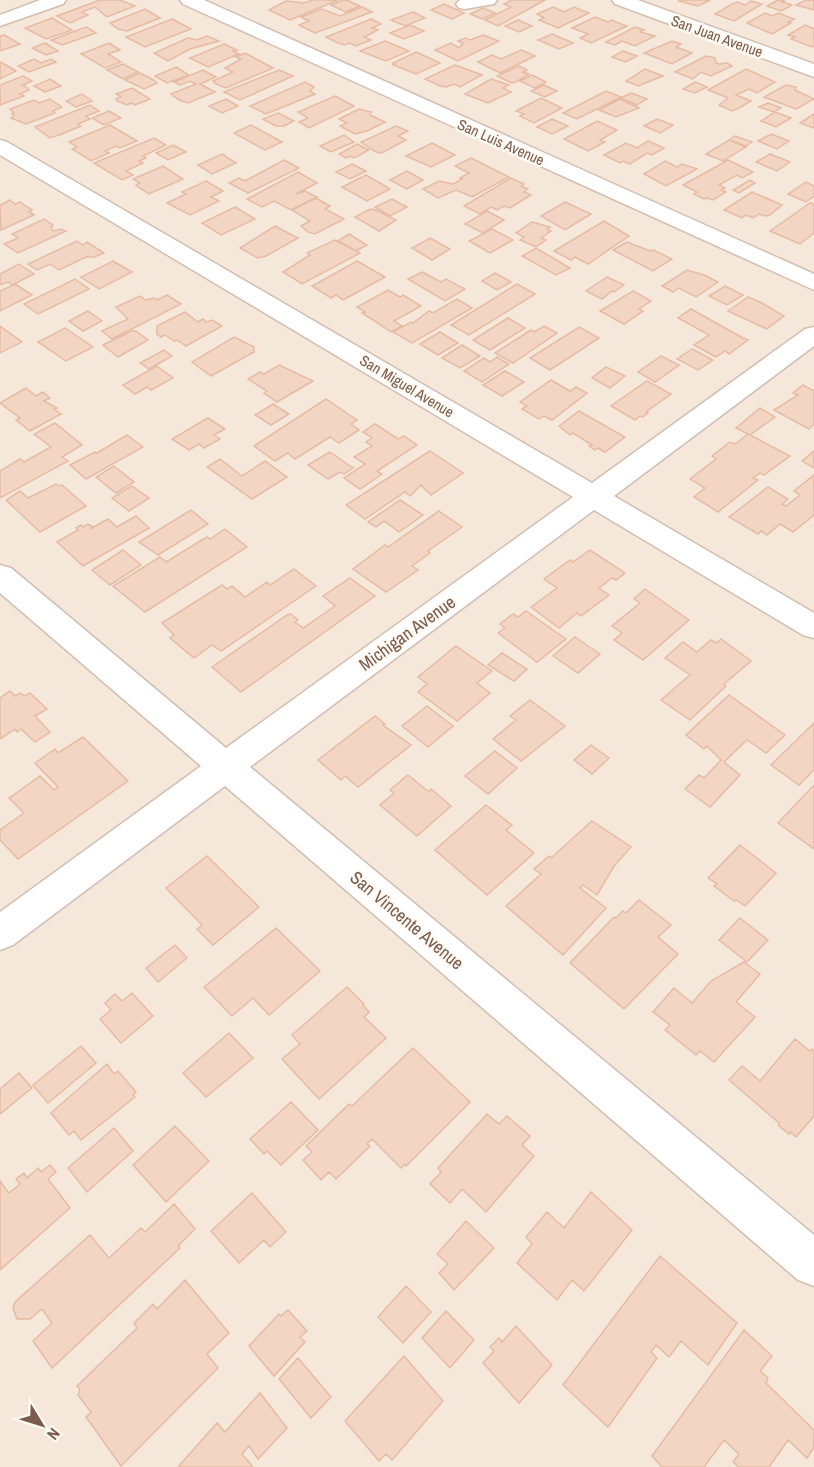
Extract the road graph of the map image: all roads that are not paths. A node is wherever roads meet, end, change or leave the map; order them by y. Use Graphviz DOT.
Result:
graph roads {
  1 [pos="57,0"];
  2 [pos="189,0"];
  3 [pos="488,0"];
  4 [pos="621,0"];
  5 [pos="465,4"];
  6 [pos="0,21"];
  7 [pos="814,71"];
  8 [pos="0,146"];
  9 [pos="814,283"];
  10 [pos="814,334"];
  11 [pos="593,496"];
  12 [pos="0,576"];
  13 [pos="814,627"];
  14 [pos="226,767"];
  15 [pos="0,933"];
  16 [pos="814,1264"];
  1 -- 6 [label="street"];
  2 -- 9 [label="street, San Luis Avenue"];
  3 -- 5 [label="street"];
  4 -- 7 [label="street, San Juan Avenue"];
  8 -- 11 [label="street, San Miguel Avenue"];
  10 -- 11 [label="street, Michigan Avenue"];
  11 -- 13 [label="street, San Miguel Avenue"];
  11 -- 14 [label="street, Michigan Avenue"];
  12 -- 14 [label="street, San Vincente Avenue"];
  14 -- 15 [label="street, Michigan Avenue"];
  14 -- 16 [label="street, San Vincente Avenue"];
}
